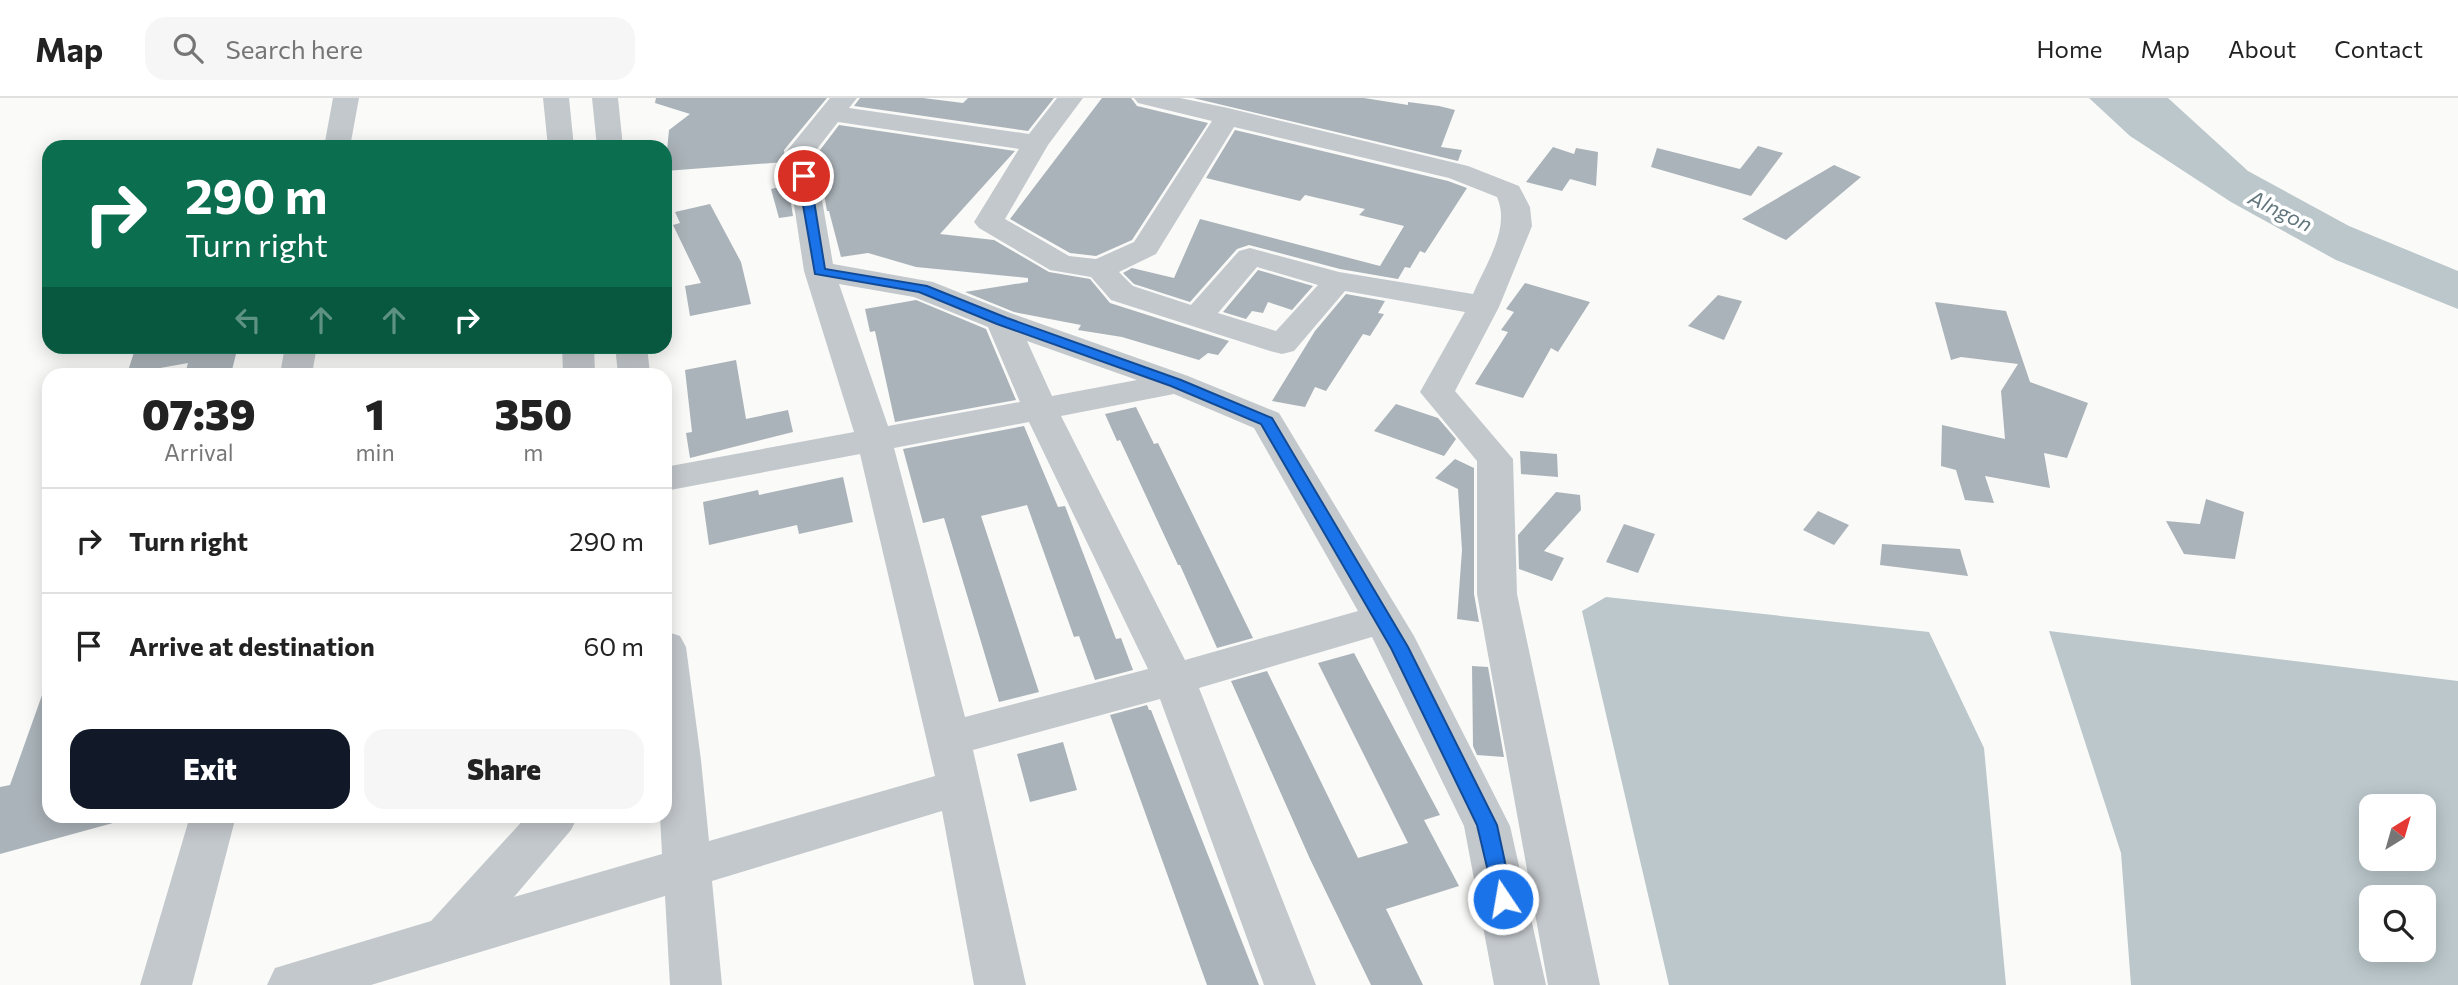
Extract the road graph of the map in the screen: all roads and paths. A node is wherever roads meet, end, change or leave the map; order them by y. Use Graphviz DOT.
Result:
graph roads {
  1 [pos="346,98"];
  2 [pos="556,98"];
  3 [pos="605,98"];
  4 [pos="1070,98"];
  5 [pos="1147,98"];
  6 [pos="837,105"];
  7 [pos="1228,116"];
  8 [pos="338,140"];
  9 [pos="560,140"];
  10 [pos="609,140"];
  11 [pos="1036,142"];
  12 [pos="1100,269"];
  13 [pos="819,271"];
  14 [pos="1338,281"];
  15 [pos="1483,307"];
  16 [pos="1198,317"];
  17 [pos="1002,321"];
  18 [pos="1176,383"];
  19 [pos="1040,409"];
  20 [pos="875,440"];
  21 [pos="672,478"];
  22 [pos="1383,620"];
  23 [pos="1174,679"];
  24 [pos="948,739"];
  25 [pos="672,761"];
  26 [pos="960,787"];
  27 [pos="212,823"];
  28 [pos="549,823"];
  29 [pos="687,869"];
  30 [pos="448,938"];
  31 [pos="166,985"];
  32 [pos="293,985"];
  33 [pos="696,985"];
  34 [pos="1000,985"];
  35 [pos="1290,985"];
  36 [pos="1520,985"];
  37 [pos="1574,985"];
  1 -- 8 [label="street"];
  2 -- 9 [label="street"];
  3 -- 10 [label="street"];
  4 -- 11 [label="street"];
  5 -- 7 [label="street"];
  6 -- 11 [label="street"];
  6 -- 13 [label="street"];
  7 -- 12 [label="street"];
  7 -- 15 [label="street"];
  11 -- 12 [label="street"];
  12 -- 16 [label="street"];
  13 -- 17 [label="street"];
  13 -- 20 [label="street"];
  14 -- 15 [label="street"];
  14 -- 16 [label="street"];
  14 -- 16 [label="street"];
  15 -- 37 [label="street"];
  17 -- 18 [label="street"];
  17 -- 19 [label="street"];
  18 -- 19 [label="street"];
  18 -- 22 [label="street"];
  19 -- 20 [label="street"];
  19 -- 23 [label="street"];
  20 -- 21 [label="street"];
  20 -- 24 [label="street"];
  22 -- 23 [label="street"];
  22 -- 36 [label="street"];
  23 -- 24 [label="street"];
  23 -- 35 [label="street"];
  24 -- 26 [label="street"];
  25 -- 29 [label="street"];
  26 -- 29 [label="street"];
  26 -- 34 [label="street"];
  27 -- 31 [label="street"];
  28 -- 30 [label="street"];
  29 -- 30 [label="street"];
  29 -- 33 [label="street"];
  30 -- 32 [label="street"];
}
